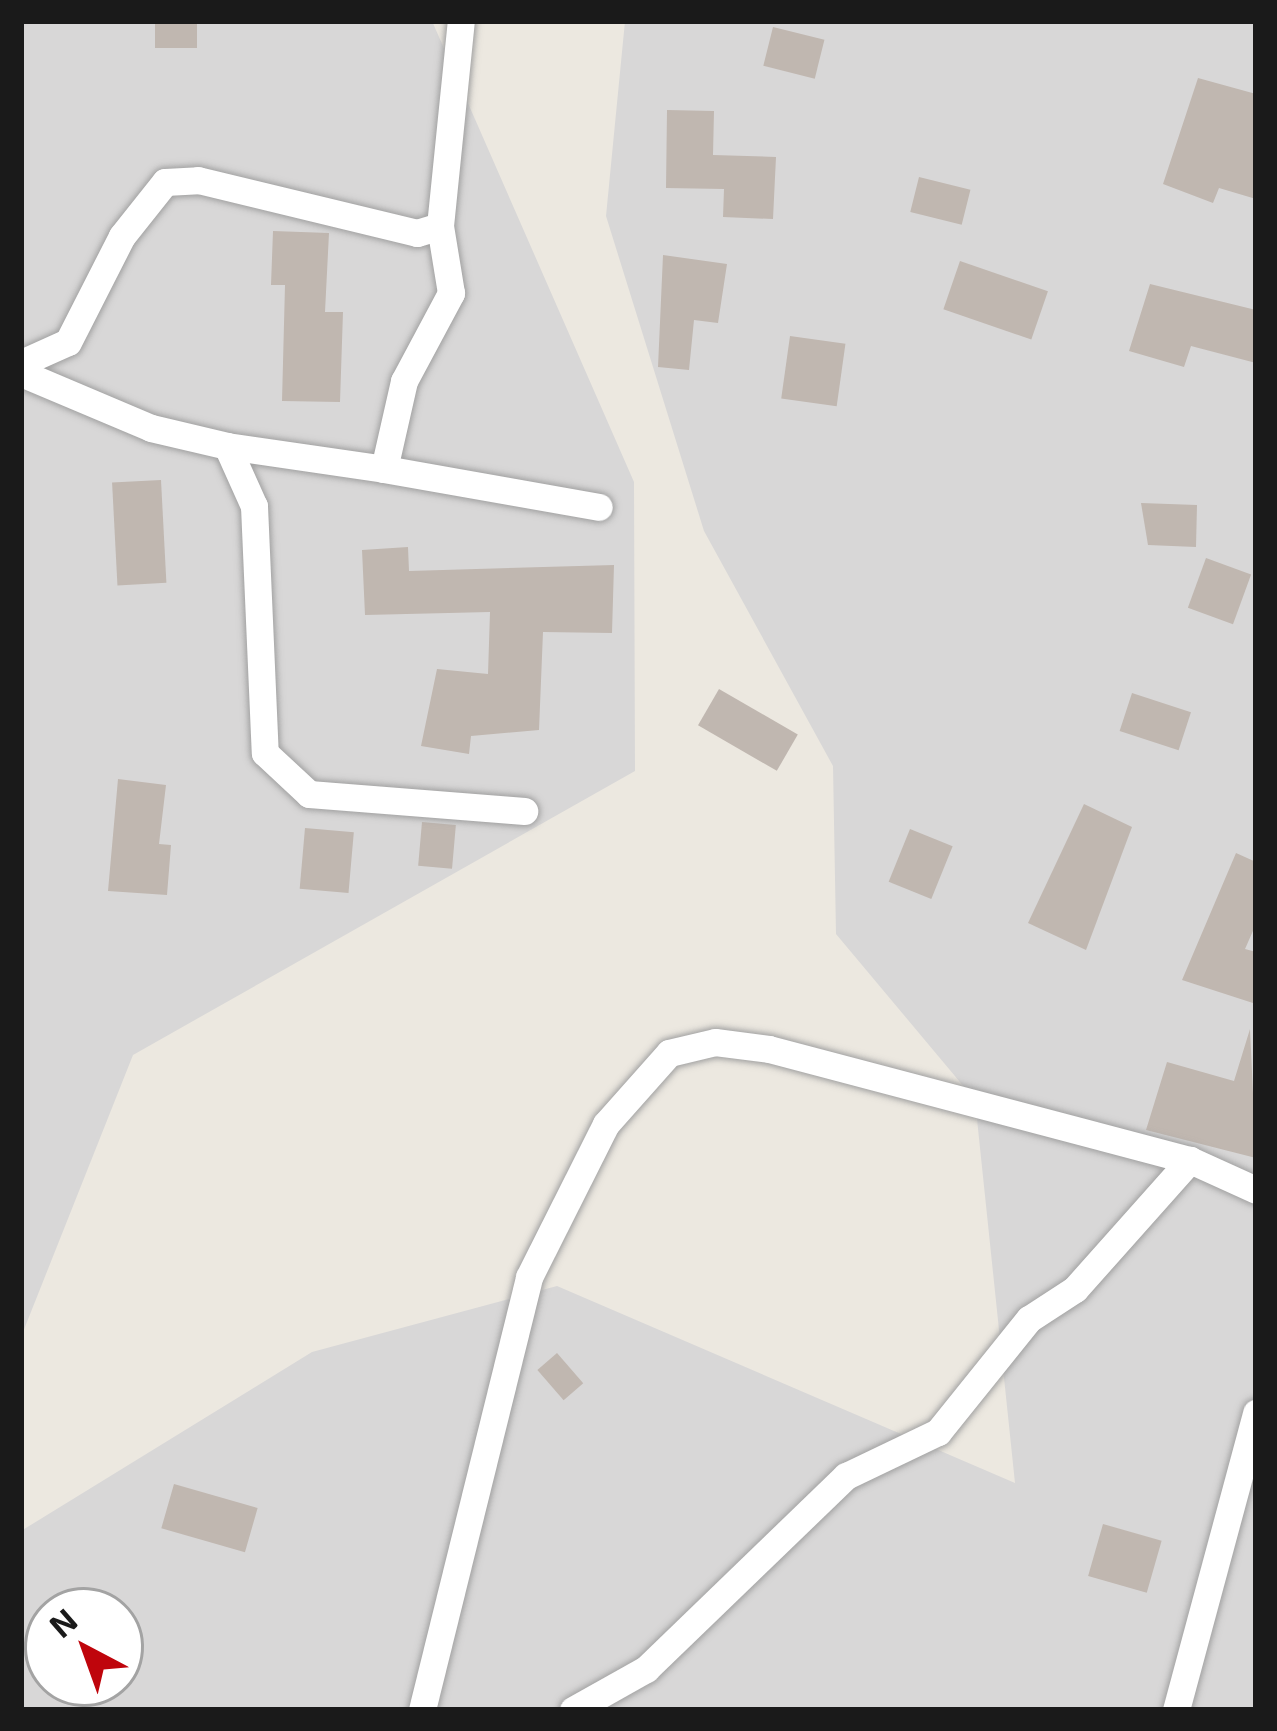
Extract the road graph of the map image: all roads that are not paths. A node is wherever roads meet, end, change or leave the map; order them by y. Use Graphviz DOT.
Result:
graph roads {
  1 [pos="461,21"];
  2 [pos="440,226"];
  3 [pos="21,363"];
  4 [pos="21,373"];
  5 [pos="227,446"];
  6 [pos="384,470"];
  7 [pos="598,507"];
  8 [pos="524,811"];
  9 [pos="1190,1160"];
  10 [pos="1256,1190"];
  11 [pos="1256,1413"];
  12 [pos="422,1710"];
  13 [pos="573,1710"];
  14 [pos="1176,1710"];
  1 -- 2 [label="street"];
  2 -- 3 [label="street"];
  2 -- 6 [label="street"];
  4 -- 5 [label="street"];
  5 -- 6 [label="street"];
  5 -- 8 [label="street"];
  6 -- 7 [label="street"];
  9 -- 10 [label="street"];
  9 -- 12 [label="street"];
  9 -- 13 [label="street"];
  11 -- 14 [label="street"];
}
